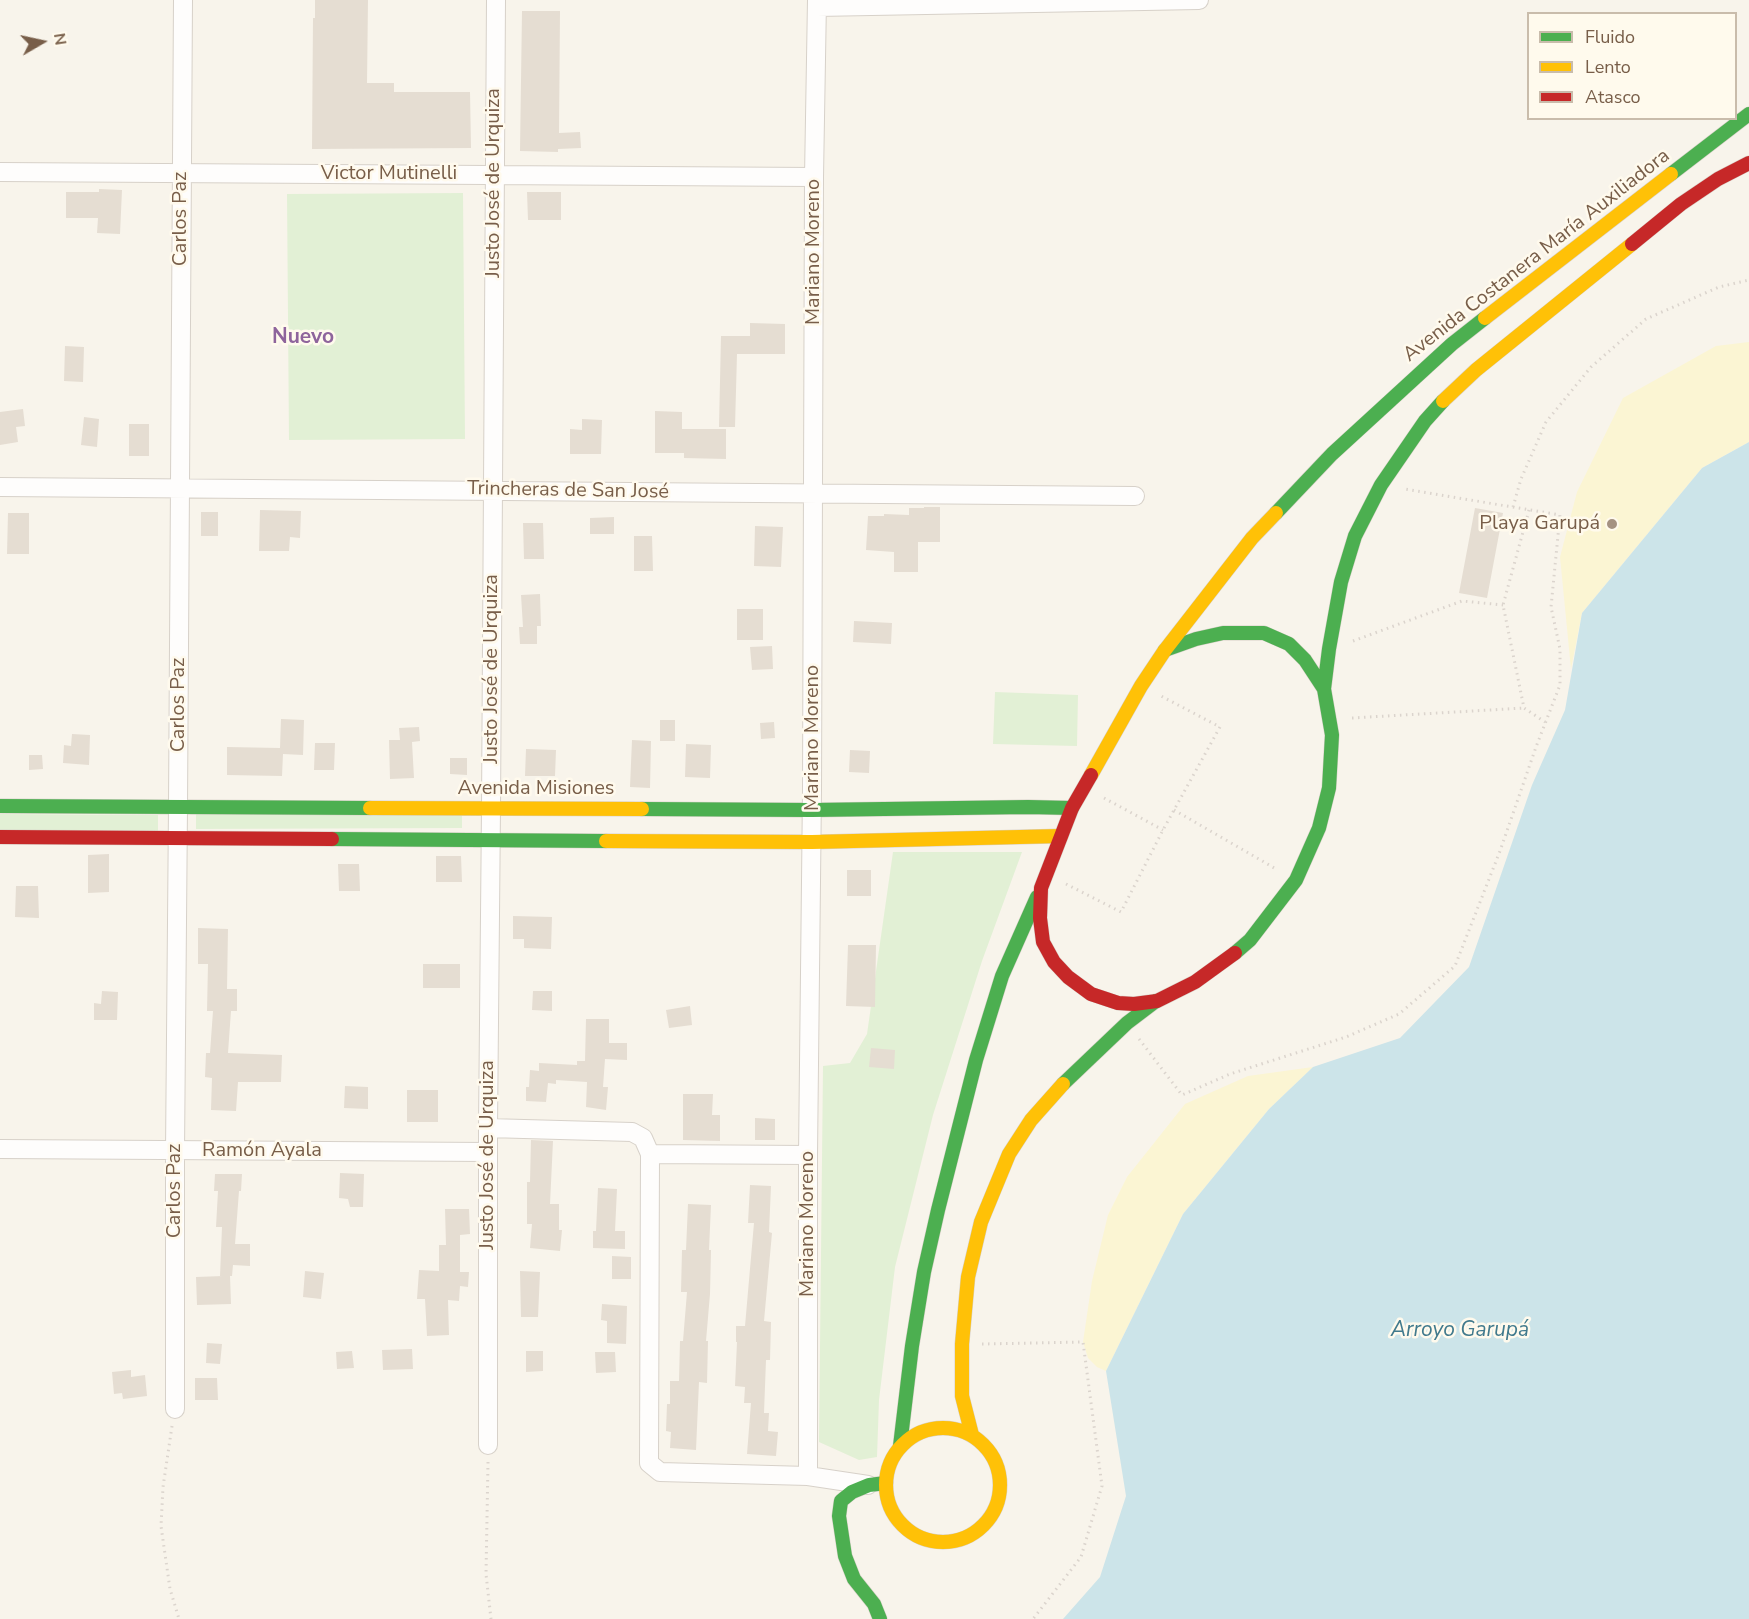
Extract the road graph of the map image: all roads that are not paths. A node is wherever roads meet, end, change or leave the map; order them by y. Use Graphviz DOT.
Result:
graph roads {
  1 [pos="183,0"];
  2 [pos="496,0"];
  3 [pos="1200,0"];
  4 [pos="817,3"];
  5 [pos="1749,114"];
  6 [pos="1749,163"];
  7 [pos="0,172"];
  8 [pos="180,173"];
  9 [pos="494,175"];
  10 [pos="814,177"];
  11 [pos="0,487"];
  12 [pos="180,488"];
  13 [pos="493,490"];
  14 [pos="814,493"];
  15 [pos="1135,496"];
  16 [pos="1165,650"];
  17 [pos="1324,688"];
  18 [pos="0,806"];
  19 [pos="178,807"];
  20 [pos="491,808"];
  21 [pos="1072,808"];
  22 [pos="812,810"];
  23 [pos="1062,836"];
  24 [pos="0,837"];
  25 [pos="178,838"];
  26 [pos="491,840"];
  27 [pos="812,842"];
  28 [pos="1041,888"];
  29 [pos="1157,1001"];
  30 [pos="488,1128"];
  31 [pos="0,1149"];
  32 [pos="175,1151"];
  33 [pos="488,1152"];
  34 [pos="650,1154"];
  35 [pos="808,1155"];
  36 [pos="175,1409"];
  37 [pos="972,1435"];
  38 [pos="488,1445"];
  39 [pos="900,1446"];
  40 [pos="808,1476"];
  41 [pos="877,1484"];
  42 [pos="880,1619"];
  1 -- 8 [label="street, Carlos Paz"];
  2 -- 9 [label="street, Justo José de Urquiza"];
  3 -- 4 [label="street"];
  4 -- 10 [label="street, Mariano Moreno"];
  5 -- 16 [label="main road, Avenida Costanera María Auxiliadora"];
  6 -- 17 [label="main road"];
  7 -- 8 [label="street, Victor Mutinelli"];
  8 -- 9 [label="street, Victor Mutinelli"];
  8 -- 12 [label="street, Carlos Paz"];
  9 -- 10 [label="street, Victor Mutinelli"];
  9 -- 13 [label="street, Justo José de Urquiza"];
  10 -- 14 [label="street, Mariano Moreno"];
  11 -- 12 [label="street, Trincheras de San José"];
  12 -- 13 [label="street, Trincheras de San José"];
  12 -- 19 [label="street, Carlos Paz"];
  13 -- 14 [label="street, Trincheras de San José"];
  13 -- 20 [label="street, Justo José de Urquiza"];
  14 -- 15 [label="street, Trincheras de San José"];
  14 -- 22 [label="street, Mariano Moreno"];
  16 -- 17 [label="main road"];
  16 -- 21 [label="main road, Avenida Costanera María Auxiliadora"];
  17 -- 29 [label="main road"];
  18 -- 19 [label="main road, Avenida Misiones"];
  19 -- 20 [label="main road, Avenida Misiones"];
  19 -- 25 [label="street, Carlos Paz"];
  20 -- 22 [label="main road, Avenida Misiones"];
  20 -- 26 [label="street, Justo José de Urquiza"];
  21 -- 22 [label="main road, Avenida Misiones"];
  21 -- 23 [label="main road, Avenida Costanera María Auxiliadora"];
  22 -- 27 [label="street, Mariano Moreno"];
  23 -- 27 [label="main road"];
  23 -- 28 [label="main road, Avenida Costanera María Auxiliadora"];
  24 -- 25 [label="main road"];
  25 -- 26 [label="main road"];
  25 -- 32 [label="street, Carlos Paz"];
  26 -- 27 [label="main road"];
  26 -- 30 [label="street, Justo José de Urquiza"];
  27 -- 35 [label="street, Mariano Moreno"];
  28 -- 29 [label="main road"];
  28 -- 39 [label="main road"];
  29 -- 37 [label="main road"];
  30 -- 33 [label="street, Justo José de Urquiza"];
  30 -- 34 [label="street"];
  31 -- 32 [label="street, Ramón Ayala"];
  32 -- 33 [label="street, Ramón Ayala"];
  32 -- 36 [label="street, Carlos Paz"];
  33 -- 38 [label="street, Justo José de Urquiza"];
  34 -- 35 [label="street"];
  34 -- 40 [label="street"];
  35 -- 40 [label="street, Mariano Moreno"];
  37 -- 39 [label="main road"];
  37 -- 41 [label="main road"];
  39 -- 41 [label="main road"];
  40 -- 41 [label="street"];
  41 -- 42 [label="main road"];
}
